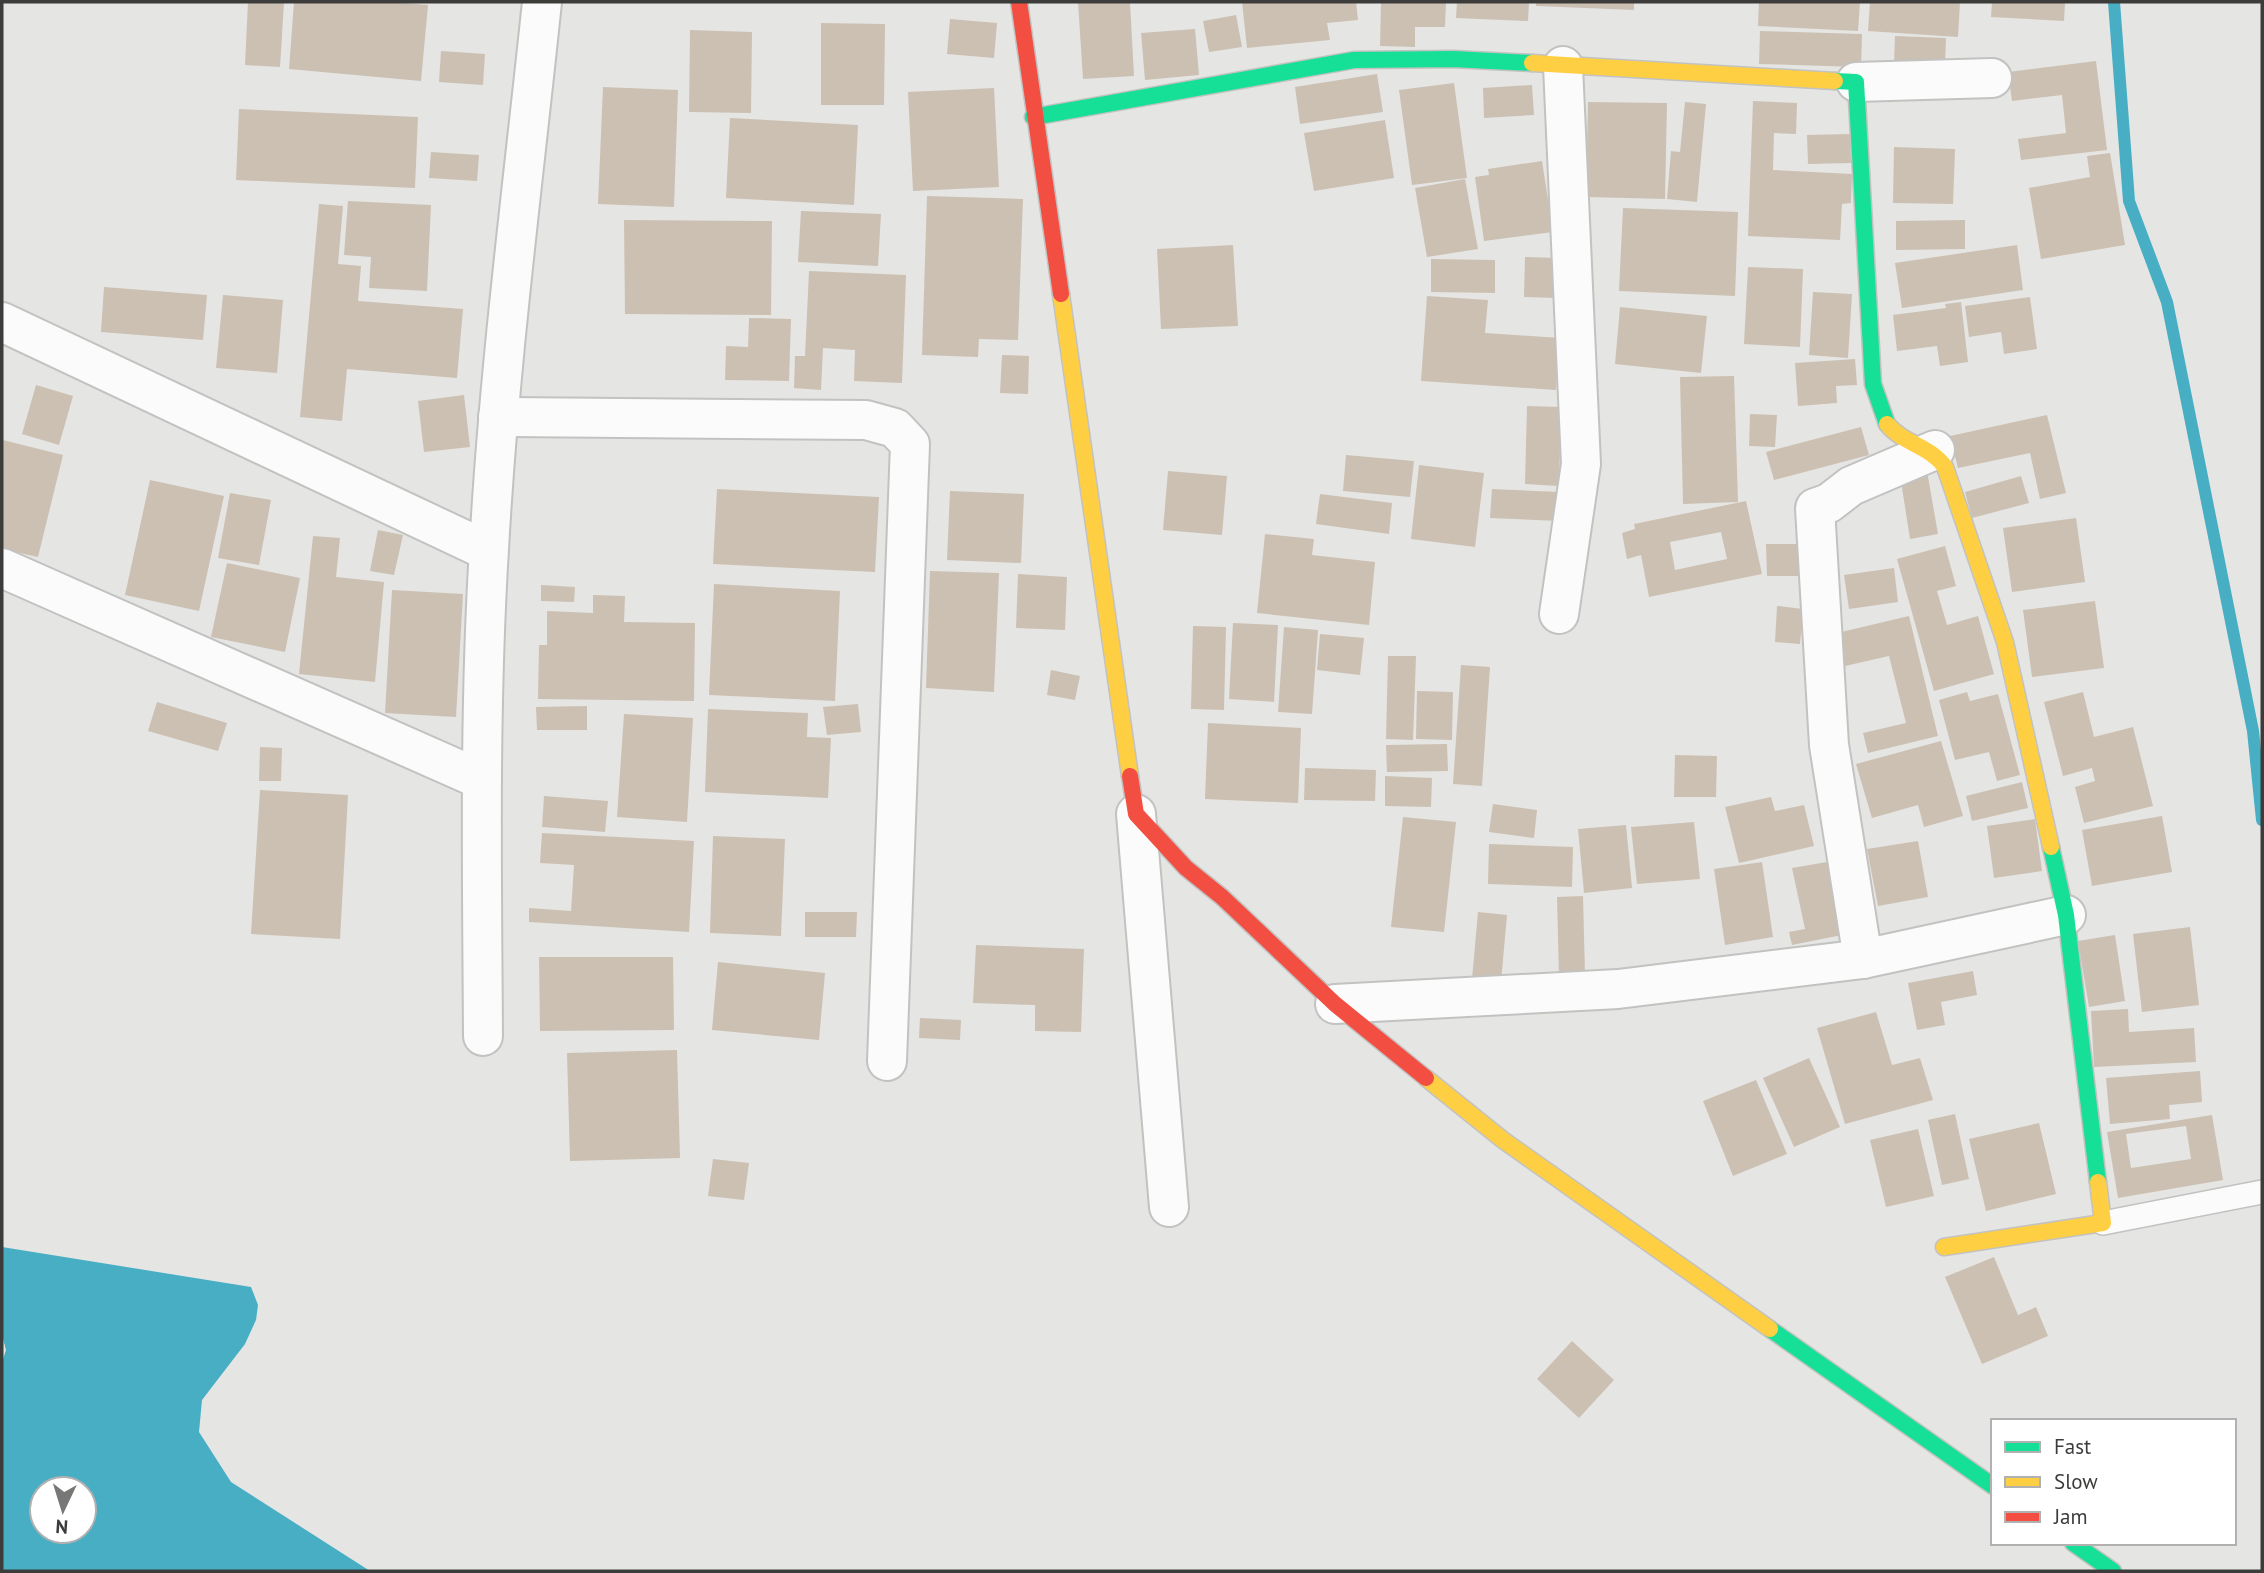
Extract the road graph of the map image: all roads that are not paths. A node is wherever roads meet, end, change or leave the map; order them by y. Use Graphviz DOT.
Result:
graph roads {
  1 [pos="542,2"];
  2 [pos="1019,2"];
  3 [pos="1563,66"];
  4 [pos="1992,78"];
  5 [pos="1856,82"];
  6 [pos="1033,117"];
  7 [pos="2,322"];
  8 [pos="498,417"];
  9 [pos="1935,450"];
  10 [pos="488,551"];
  11 [pos="2,568"];
  12 [pos="1559,614"];
  13 [pos="482,780"];
  14 [pos="1136,814"];
  15 [pos="2066,915"];
  16 [pos="1863,959"];
  17 [pos="1335,1004"];
  18 [pos="482,1036"];
  19 [pos="887,1060"];
  20 [pos="2262,1192"];
  21 [pos="1169,1207"];
  22 [pos="2103,1223"];
  23 [pos="1944,1247"];
  24 [pos="1991,1485"];
  25 [pos="2076,1545"];
  26 [pos="2113,1571"];
  1 -- 8 [label="street"];
  2 -- 6 [label="street"];
  3 -- 5 [label="street"];
  3 -- 6 [label="street"];
  3 -- 12 [label="street"];
  4 -- 5 [label="street"];
  5 -- 9 [label="street"];
  6 -- 14 [label="street"];
  7 -- 10 [label="street"];
  8 -- 10 [label="street"];
  8 -- 19 [label="street"];
  9 -- 15 [label="street"];
  9 -- 16 [label="street"];
  10 -- 13 [label="street"];
  11 -- 13 [label="street"];
  13 -- 18 [label="street"];
  14 -- 17 [label="street"];
  14 -- 21 [label="street"];
  15 -- 16 [label="street"];
  15 -- 22 [label="street"];
  16 -- 17 [label="street"];
  17 -- 24 [label="street"];
  20 -- 22 [label="lane"];
  22 -- 23 [label="street"];
  25 -- 26 [label="street"];
}
